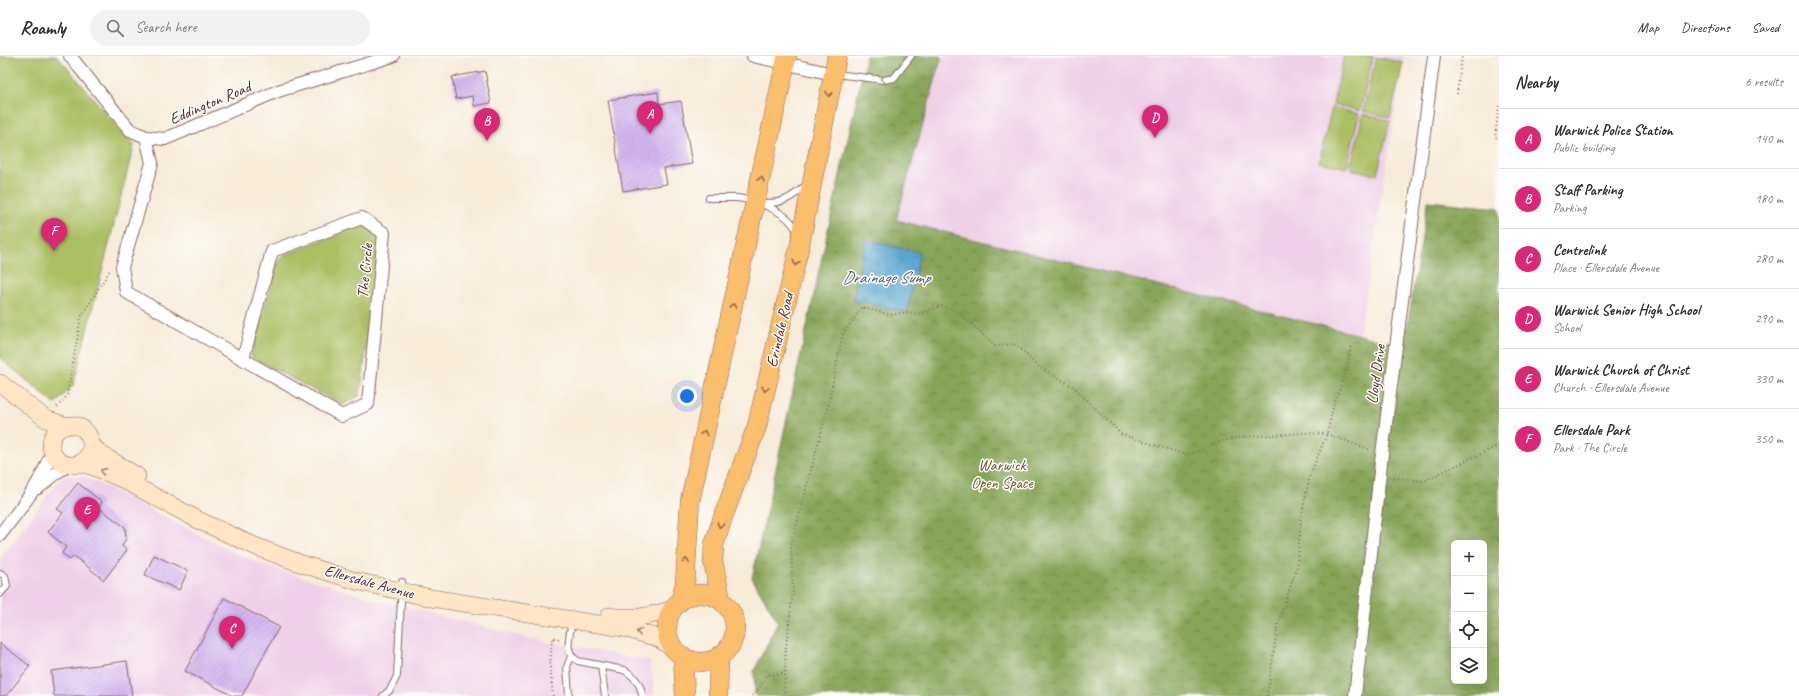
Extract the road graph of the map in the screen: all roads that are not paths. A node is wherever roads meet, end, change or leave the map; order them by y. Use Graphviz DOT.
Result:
graph roads {
  1 [pos="70,56"];
  2 [pos="393,56"];
  3 [pos="753,56"];
  4 [pos="911,56"];
  5 [pos="1434,56"];
  6 [pos="787,59"];
  7 [pos="835,65"];
  8 [pos="146,137"];
  9 [pos="812,179"];
  10 [pos="709,198"];
  11 [pos="756,203"];
  12 [pos="800,244"];
  13 [pos="243,359"];
  14 [pos="0,383"];
  15 [pos="0,397"];
  16 [pos="67,426"];
  17 [pos="91,445"];
  18 [pos="52,446"];
  19 [pos="75,464"];
  20 [pos="34,491"];
  21 [pos="0,535"];
  22 [pos="0,573"];
  23 [pos="401,587"];
  24 [pos="0,594"];
  25 [pos="721,600"];
  26 [pos="677,604"];
  27 [pos="572,621"];
  28 [pos="678,652"];
  29 [pos="571,656"];
  30 [pos="719,656"];
  31 [pos="601,666"];
  32 [pos="383,696"];
  33 [pos="569,696"];
  34 [pos="605,696"];
  35 [pos="642,696"];
  36 [pos="685,696"];
  37 [pos="718,696"];
  38 [pos="1354,696"];
  1 -- 8 [label="street, Eddington Road"];
  2 -- 8 [label="street, Eddington Road"];
  3 -- 6 [label="street"];
  4 -- 7 [label="lane, one-way"];
  5 -- 38 [label="street, Lloyd Drive"];
  6 -- 7 [label="street"];
  11 -- 6 [label="main road, one-way"];
  7 -- 9 [label="main road, Erindale Road, one-way"];
  8 -- 13 [label="street, The Circle"];
  9 -- 11 [label="lane"];
  9 -- 12 [label="main road, Erindale Road"];
  10 -- 11 [label="lane"];
  11 -- 12 [label="lane"];
  26 -- 11 [label="main road, one-way"];
  12 -- 25 [label="main road, Erindale Road, one-way"];
  13 -- 13 [label="street, The Circle"];
  14 -- 16 [label="street, Ellersdale Avenue"];
  15 -- 18 [label="street, Ellersdale Avenue"];
  16 -- 17 [label="street, Ellersdale Avenue"];
  16 -- 18 [label="street"];
  17 -- 19 [label="street"];
  17 -- 23 [label="street, Ellersdale Avenue"];
  18 -- 19 [label="street, Ellersdale Avenue"];
  18 -- 20 [label="street"];
  19 -- 20 [label="street"];
  23 -- 19 [label="street, Ellersdale Avenue, one-way"];
  20 -- 21 [label="street"];
  22 -- 24 [label="lane"];
  23 -- 26 [label="street, Ellersdale Avenue"];
  23 -- 27 [label="street, Ellersdale Avenue"];
  23 -- 32 [label="lane"];
  25 -- 26 [label="main road"];
  25 -- 30 [label="main road, Erindale Road"];
  26 -- 28 [label="main road"];
  28 -- 27 [label="street, Ellersdale Avenue, one-way"];
  27 -- 29 [label="lane"];
  28 -- 30 [label="main road"];
  28 -- 36 [label="main road"];
  29 -- 31 [label="lane"];
  29 -- 33 [label="lane"];
  30 -- 37 [label="main road"];
  31 -- 34 [label="lane"];
  31 -- 35 [label="lane"];
}
